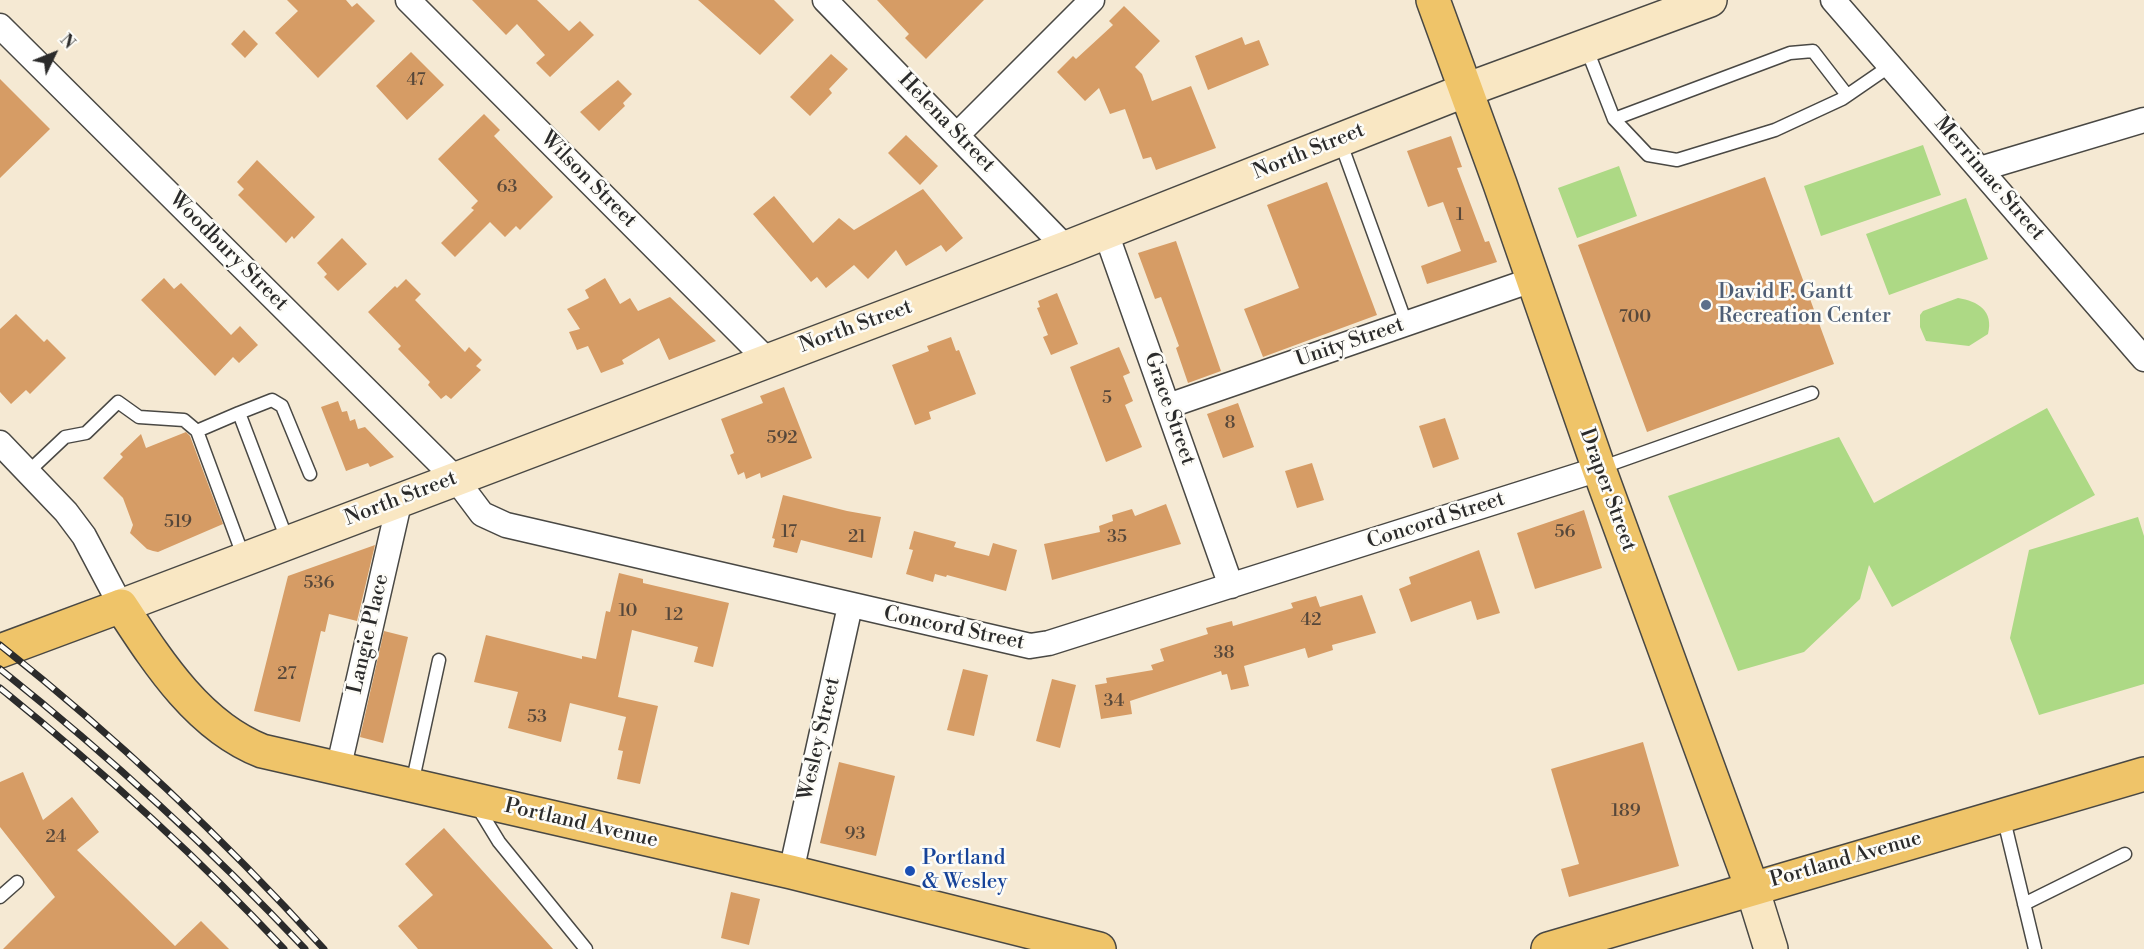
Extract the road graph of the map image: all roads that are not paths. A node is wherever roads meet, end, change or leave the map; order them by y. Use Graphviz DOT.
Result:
graph roads {
  1 [pos="408,0"];
  2 [pos="825,0"];
  3 [pos="1092,0"];
  4 [pos="1433,0"];
  5 [pos="1710,0"];
  6 [pos="1833,0"];
  7 [pos="0,26"];
  8 [pos="1586,46"];
  9 [pos="1890,66"];
  10 [pos="1466,90"];
  11 [pos="1848,95"];
  12 [pos="1614,119"];
  13 [pos="2144,120"];
  14 [pos="958,134"];
  15 [pos="1340,140"];
  16 [pos="1980,169"];
  17 [pos="1106,233"];
  18 [pos="1066,248"];
  19 [pos="1532,280"];
  20 [pos="1406,323"];
  21 [pos="2144,358"];
  22 [pos="767,360"];
  23 [pos="1812,393"];
  24 [pos="1168,406"];
  25 [pos="239,413"];
  26 [pos="197,431"];
  27 [pos="0,443"];
  28 [pos="1599,469"];
  29 [pos="28,471"];
  30 [pos="310,474"];
  31 [pos="455,478"];
  32 [pos="400,499"];
  33 [pos="288,543"];
  34 [pos="244,560"];
  35 [pos="1231,586"];
  36 [pos="122,606"];
  37 [pos="850,606"];
  38 [pos="0,651"];
  39 [pos="439,660"];
  40 [pos="338,770"];
  41 [pos="2141,779"];
  42 [pos="412,786"];
  43 [pos="473,800"];
  44 [pos="2002,815"];
  45 [pos="2125,854"];
  46 [pos="791,872"];
  47 [pos="17,882"];
  48 [pos="1752,888"];
  49 [pos="0,897"];
  50 [pos="2024,904"];
  51 [pos="586,949"];
  52 [pos="1099,949"];
  53 [pos="1548,949"];
  54 [pos="1771,949"];
  55 [pos="2035,949"];
  1 -- 22 [label="street, Wilson Street"];
  2 -- 14 [label="street, Helena Street"];
  3 -- 14 [label="street"];
  4 -- 10 [label="main road, Draper Street"];
  5 -- 8 [label="street, North Street"];
  6 -- 9 [label="street, Merrimac Street"];
  7 -- 31 [label="street, Woodbury Street"];
  8 -- 10 [label="street, North Street"];
  8 -- 12 [label="lane"];
  9 -- 11 [label="lane"];
  9 -- 16 [label="street, Merrimac Street"];
  10 -- 15 [label="street, North Street"];
  10 -- 19 [label="main road, Draper Street"];
  11 -- 12 [label="lane"];
  11 -- 12 [label="lane"];
  13 -- 16 [label="street"];
  14 -- 18 [label="street, Helena Street"];
  15 -- 17 [label="street, North Street"];
  15 -- 20 [label="lane"];
  16 -- 21 [label="street, Merrimac Street"];
  17 -- 18 [label="street, North Street"];
  17 -- 24 [label="street, Grace Street"];
  18 -- 22 [label="street, North Street"];
  19 -- 20 [label="street, Unity Street"];
  19 -- 28 [label="main road, Draper Street"];
  20 -- 24 [label="street, Unity Street"];
  22 -- 31 [label="street, North Street"];
  23 -- 28 [label="lane"];
  24 -- 35 [label="street, Grace Street"];
  25 -- 26 [label="lane"];
  25 -- 30 [label="lane"];
  25 -- 33 [label="lane"];
  26 -- 29 [label="lane"];
  26 -- 34 [label="lane"];
  27 -- 29 [label="street"];
  28 -- 35 [label="street, Concord Street"];
  28 -- 48 [label="main road, Draper Street"];
  29 -- 36 [label="street"];
  31 -- 32 [label="street, North Street"];
  31 -- 37 [label="street, Concord Street"];
  32 -- 33 [label="street, North Street"];
  32 -- 40 [label="street, Langie Place"];
  33 -- 34 [label="street, North Street"];
  34 -- 36 [label="street, North Street"];
  35 -- 37 [label="street, Concord Street"];
  36 -- 38 [label="main road, North Street"];
  36 -- 40 [label="main road, Portland Avenue"];
  37 -- 46 [label="street, Wesley Street"];
  39 -- 42 [label="lane"];
  40 -- 42 [label="main road, Portland Avenue"];
  41 -- 44 [label="main road, Portland Avenue"];
  42 -- 43 [label="main road, Portland Avenue"];
  43 -- 46 [label="main road, Portland Avenue"];
  43 -- 51 [label="lane"];
  44 -- 48 [label="main road, Portland Avenue"];
  44 -- 50 [label="lane"];
  45 -- 50 [label="lane"];
  46 -- 52 [label="main road, Portland Avenue"];
  47 -- 49 [label="lane"];
  48 -- 53 [label="main road, Portland Avenue"];
  48 -- 54 [label="street"];
  50 -- 55 [label="lane"];
}
